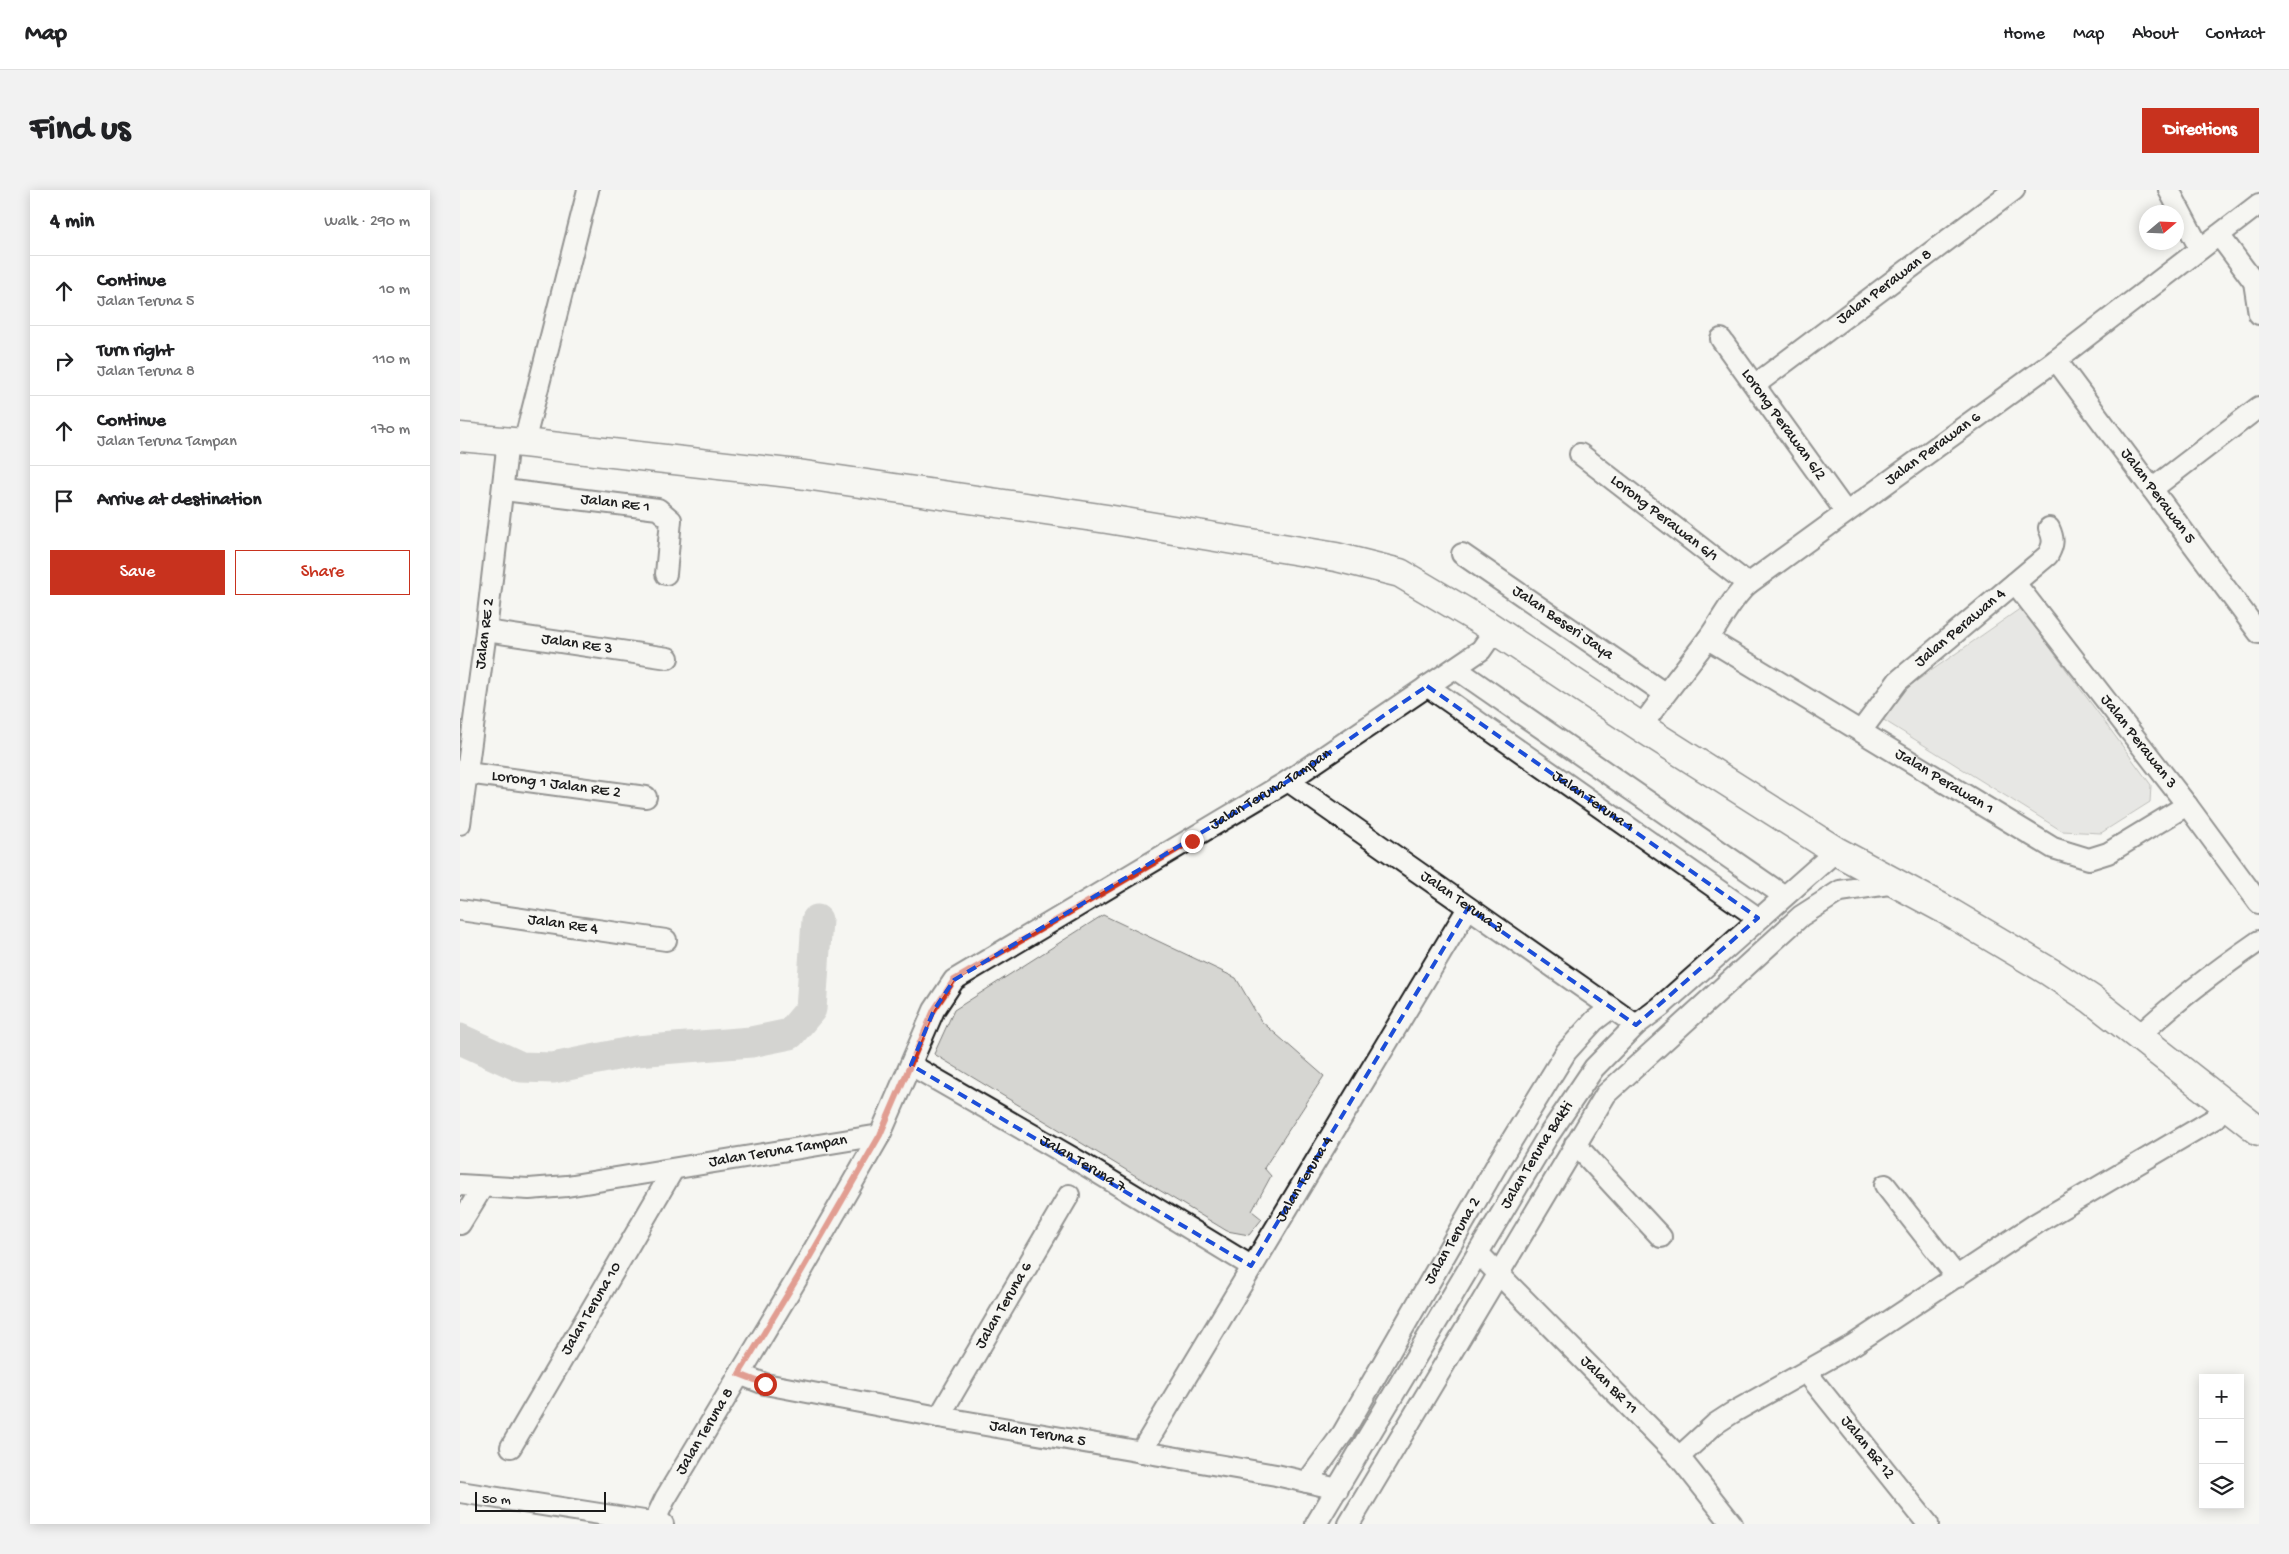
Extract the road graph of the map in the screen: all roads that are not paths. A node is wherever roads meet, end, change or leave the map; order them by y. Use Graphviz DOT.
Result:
graph roads {
  1 [pos="588,190"];
  2 [pos="2014,190"];
  3 [pos="2168,190"];
  4 [pos="2259,204"];
  5 [pos="2219,235"];
  6 [pos="2200,249"];
  7 [pos="2259,314"];
  8 [pos="1721,339"];
  9 [pos="2056,360"];
  10 [pos="1756,384"];
  11 [pos="2259,407"];
  12 [pos="460,437"];
  13 [pos="516,442"];
  14 [pos="1580,454"];
  15 [pos="504,490"];
  16 [pos="2152,490"];
  17 [pos="1846,512"];
  18 [pos="2049,528"];
  19 [pos="1462,554"];
  20 [pos="666,574"];
  21 [pos="2015,583"];
  22 [pos="1748,584"];
  23 [pos="1495,630"];
  24 [pos="486,631"];
  25 [pos="2259,633"];
  26 [pos="1708,639"];
  27 [pos="668,658"];
  28 [pos="1455,668"];
  29 [pos="1427,686"];
  30 [pos="1664,693"];
  31 [pos="1641,726"];
  32 [pos="1861,731"];
  33 [pos="467,773"];
  34 [pos="1288,781"];
  35 [pos="646,797"];
  36 [pos="2187,805"];
  37 [pos="460,824"];
  38 [pos="1836,850"];
  39 [pos="1896,883"];
  40 [pos="1783,895"];
  41 [pos="2259,903"];
  42 [pos="1468,908"];
  43 [pos="460,910"];
  44 [pos="1758,918"];
  45 [pos="666,940"];
  46 [pos="2259,941"];
  47 [pos="1611,1008"];
  48 [pos="1636,1025"];
  49 [pos="2139,1036"];
  50 [pos="911,1065"];
  51 [pos="2226,1105"];
  52 [pos="2259,1131"];
  53 [pos="880,1135"];
  54 [pos="1575,1144"];
  55 [pos="673,1170"];
  56 [pos="460,1185"];
  57 [pos="1885,1185"];
  58 [pos="482,1188"];
  59 [pos="1069,1194"];
  60 [pos="460,1224"];
  61 [pos="1661,1237"];
  62 [pos="1478,1253"];
  63 [pos="1251,1266"];
  64 [pos="1500,1274"];
  65 [pos="1957,1277"];
  66 [pos="1807,1373"];
  67 [pos="739,1374"];
  68 [pos="939,1417"];
  69 [pos="511,1447"];
  70 [pos="1141,1452"];
  71 [pos="1679,1457"];
  72 [pos="1307,1482"];
  73 [pos="1338,1489"];
  74 [pos="460,1492"];
  75 [pos="659,1523"];
  76 [pos="1316,1524"];
  77 [pos="1349,1524"];
  78 [pos="1732,1524"];
  79 [pos="1928,1524"];
  1 -- 13 [label="street, Jalan RE 2"];
  2 -- 10 [label="street, Jalan Perawan 8"];
  3 -- 6 [label="street"];
  4 -- 5 [label="street, Jalan Perawan 6"];
  5 -- 6 [label="street, Jalan Perawan 6"];
  5 -- 7 [label="street"];
  6 -- 9 [label="street, Jalan Perawan 6"];
  8 -- 10 [label="street, Lorong Perawan 6/2"];
  9 -- 16 [label="street, Jalan Perawan 5"];
  9 -- 17 [label="street, Jalan Perawan 6"];
  10 -- 17 [label="street, Lorong Perawan 6/2"];
  11 -- 16 [label="street"];
  12 -- 13 [label="street"];
  13 -- 15 [label="street, Jalan RE 2"];
  13 -- 23 [label="street"];
  14 -- 22 [label="street, Lorong Perawan 6/1"];
  15 -- 20 [label="street, Jalan RE 1"];
  15 -- 24 [label="street, Jalan RE 2"];
  16 -- 25 [label="street, Jalan Perawan 5"];
  17 -- 22 [label="street, Jalan Perawan 6"];
  18 -- 21 [label="street, Jalan Perawan 4"];
  19 -- 30 [label="street, Jalan Beseri Jaya"];
  21 -- 32 [label="street, Jalan Perawan 4"];
  21 -- 36 [label="street, Jalan Perawan 3"];
  22 -- 26 [label="street, Jalan Perawan 6"];
  23 -- 28 [label="street, Jalan Teruna Tampan"];
  23 -- 31 [label="street"];
  24 -- 27 [label="street, Jalan RE 3"];
  24 -- 33 [label="street, Jalan RE 2"];
  26 -- 30 [label="street, Jalan Perawan 6"];
  26 -- 32 [label="street, Jalan Perawan 1"];
  28 -- 29 [label="street, Jalan Teruna Tampan"];
  28 -- 40 [label="street"];
  29 -- 34 [label="street, Jalan Teruna Tampan"];
  29 -- 44 [label="street, Jalan Teruna 1"];
  30 -- 31 [label="street, Jalan Perawan 6"];
  31 -- 38 [label="street"];
  32 -- 36 [label="street, Jalan Perawan 1"];
  33 -- 35 [label="street, Lorong 1 Jalan RE 2"];
  33 -- 37 [label="street, Jalan RE 2"];
  34 -- 42 [label="street, Jalan Teruna 3"];
  34 -- 50 [label="street, Jalan Teruna Tampan"];
  36 -- 41 [label="street, Jalan Perawan 3"];
  38 -- 39 [label="street"];
  38 -- 40 [label="street, Jalan Teruna Bakti"];
  39 -- 49 [label="street"];
  39 -- 54 [label="street"];
  40 -- 44 [label="street, Jalan Teruna Bakti"];
  42 -- 47 [label="street, Jalan Teruna 3"];
  42 -- 63 [label="street, Jalan Teruna 4"];
  43 -- 45 [label="street, Jalan RE 4"];
  44 -- 48 [label="street, Jalan Teruna Bakti"];
  46 -- 49 [label="street"];
  47 -- 48 [label="street, Jalan Teruna 3"];
  47 -- 72 [label="street, Jalan Teruna 2"];
  48 -- 62 [label="street, Jalan Teruna Bakti"];
  49 -- 51 [label="street"];
  50 -- 53 [label="street, Jalan Teruna Tampan"];
  50 -- 63 [label="street, Jalan Teruna 7"];
  51 -- 52 [label="street"];
  51 -- 65 [label="street"];
  53 -- 55 [label="street, Jalan Teruna Tampan"];
  53 -- 67 [label="street, Jalan Teruna 8"];
  54 -- 61 [label="street"];
  54 -- 64 [label="street"];
  55 -- 58 [label="street, Jalan Teruna Tampan"];
  55 -- 69 [label="street, Jalan Teruna 10"];
  56 -- 58 [label="street, Jalan Teruna Tampan"];
  57 -- 65 [label="street"];
  58 -- 60 [label="street"];
  59 -- 68 [label="street, Jalan Teruna 6"];
  62 -- 64 [label="street, Jalan BR 11"];
  62 -- 73 [label="street, Jalan Teruna Bakti"];
  63 -- 70 [label="street, Jalan Teruna 4"];
  64 -- 71 [label="street, Jalan BR 11"];
  64 -- 77 [label="street"];
  65 -- 66 [label="street"];
  66 -- 71 [label="street"];
  66 -- 79 [label="street, Jalan BR 12"];
  67 -- 68 [label="street, Jalan Teruna 5"];
  67 -- 75 [label="street, Jalan Teruna 8"];
  68 -- 70 [label="street, Jalan Teruna 5"];
  70 -- 72 [label="street, Jalan Teruna 5"];
  71 -- 78 [label="street, Jalan BR 11"];
  72 -- 73 [label="street, Jalan Teruna 5"];
  73 -- 76 [label="street, Jalan Teruna Bakti"];
  74 -- 75 [label="street"];
}
